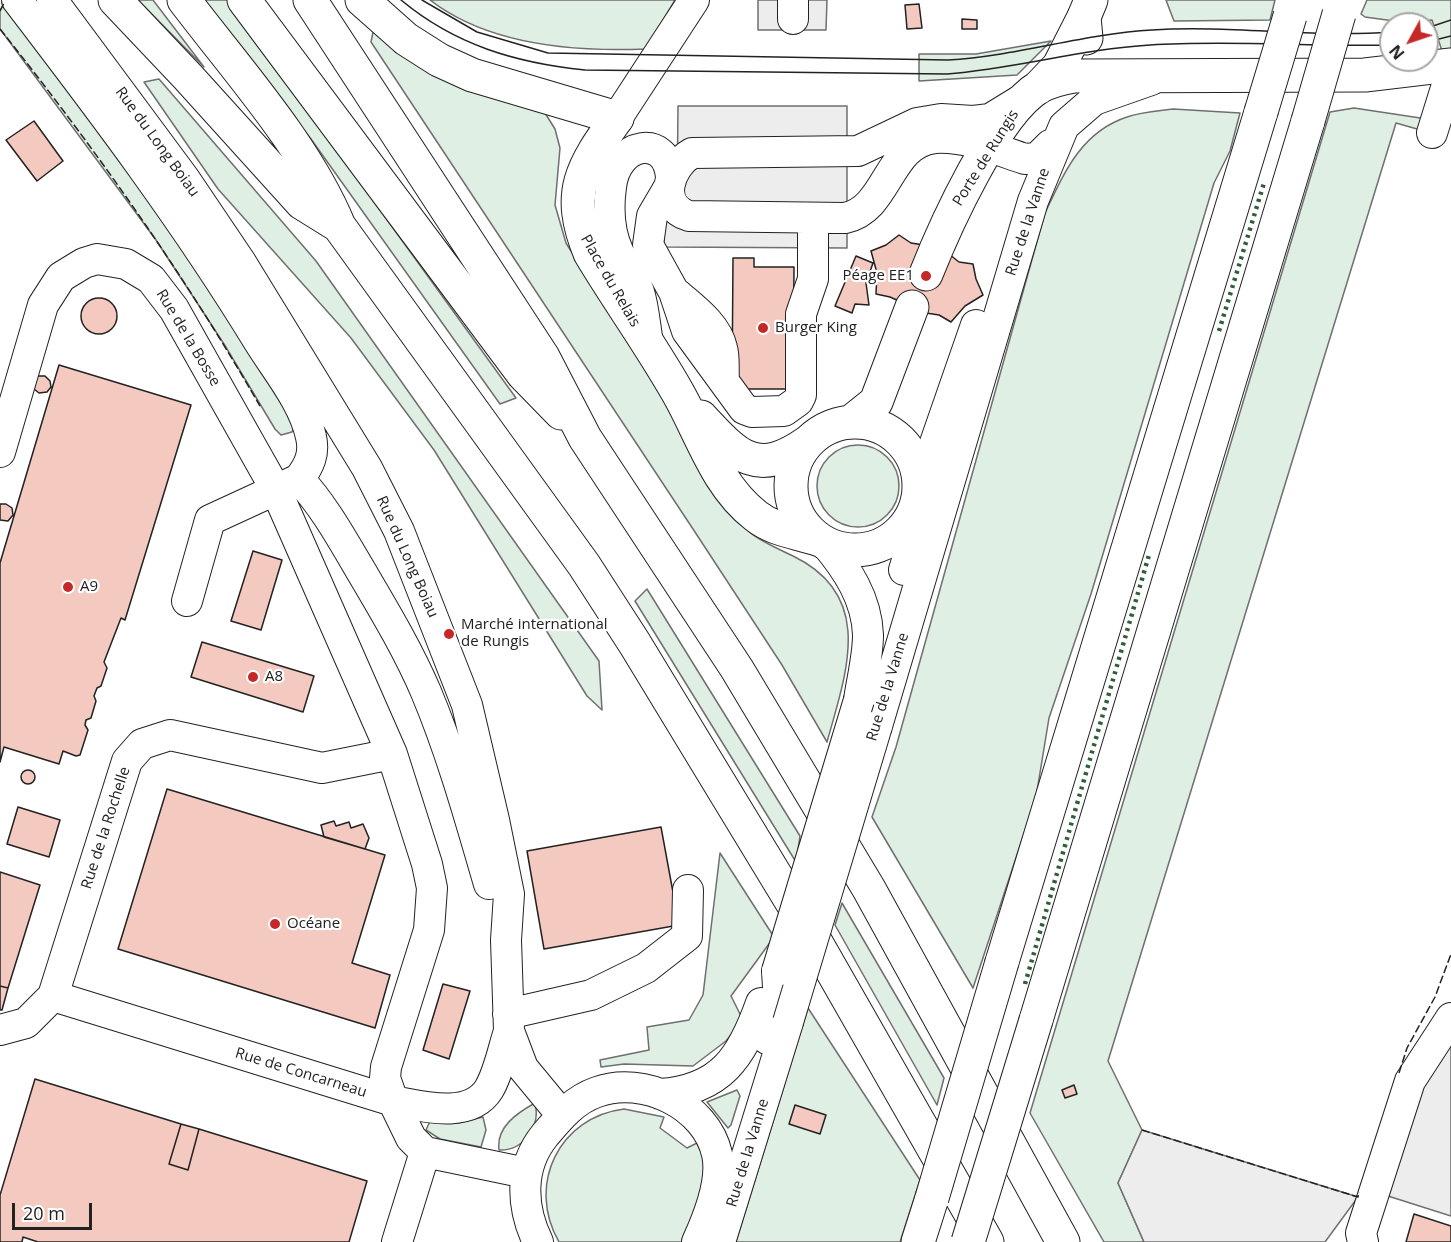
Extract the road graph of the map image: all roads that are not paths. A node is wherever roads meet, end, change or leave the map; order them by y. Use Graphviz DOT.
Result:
graph roads {
  1 [pos="17,0"];
  2 [pos="52,0"];
  3 [pos="114,0"];
  4 [pos="184,0"];
  5 [pos="244,0"];
  6 [pos="310,0"];
  7 [pos="362,0"];
  8 [pos="694,0"];
  9 [pos="1342,7"];
  10 [pos="1292,8"];
  11 [pos="1087,18"];
  12 [pos="1449,81"];
  13 [pos="1116,83"];
  14 [pos="1032,93"];
  15 [pos="617,118"];
  16 [pos="1432,132"];
  17 [pos="1054,140"];
  18 [pos="990,147"];
  19 [pos="844,152"];
  20 [pos="670,182"];
  21 [pos="861,213"];
  22 [pos="813,218"];
  23 [pos="339,226"];
  24 [pos="926,274"];
  25 [pos="912,307"];
  26 [pos="649,349"];
  27 [pos="678,392"];
  28 [pos="851,422"];
  29 [pos="585,438"];
  30 [pos="808,442"];
  31 [pos="0,452"];
  32 [pos="288,484"];
  33 [pos="918,498"];
  34 [pos="823,541"];
  35 [pos="187,602"];
  36 [pos="859,700"];
  37 [pos="392,754"];
  38 [pos="688,890"];
  39 [pos="506,940"];
  40 [pos="777,971"];
  41 [pos="53,996"];
  42 [pos="1451,1018"];
  43 [pos="508,1022"];
  44 [pos="0,1030"];
  45 [pos="660,1094"];
  46 [pos="393,1101"];
  47 [pos="561,1114"];
  48 [pos="425,1152"];
  49 [pos="526,1173"];
  50 [pos="717,1180"];
  51 [pos="705,1239"];
  52 [pos="397,1242"];
  53 [pos="538,1242"];
  54 [pos="918,1242"];
  55 [pos="968,1242"];
  56 [pos="987,1242"];
  57 [pos="1063,1242"];
  58 [pos="1363,1242"];
  1 -- 32 [label="street"];
  2 -- 39 [label="street, Rue du Long Boiau"];
  3 -- 23 [label="main road"];
  4 -- 23 [label="main road"];
  5 -- 29 [label="main road"];
  6 -- 29 [label="main road"];
  7 -- 15 [label="main road"];
  8 -- 15 [label="street, Place du Relais"];
  9 -- 55 [label="main road, bridge"];
  10 -- 54 [label="main road, bridge"];
  11 -- 13 [label="main road"];
  11 -- 14 [label="main road, Porte de Rungis"];
  12 -- 13 [label="main road"];
  12 -- 16 [label="street"];
  13 -- 14 [label="main road"];
  13 -- 17 [label="street, Rue de la Vanne"];
  14 -- 18 [label="main road, Porte de Rungis"];
  14 -- 19 [label="street"];
  15 -- 26 [label="main road, Place du Relais"];
  17 -- 18 [label="street"];
  17 -- 33 [label="street, Rue de la Vanne"];
  17 -- 51 [label="street, Rue de la Vanne, bridge"];
  18 -- 21 [label="street"];
  18 -- 24 [label="main road, Porte de Rungis"];
  19 -- 20 [label="street"];
  19 -- 21 [label="street"];
  20 -- 22 [label="street"];
  20 -- 22 [label="street"];
  20 -- 26 [label="street"];
  21 -- 22 [label="street"];
  23 -- 56 [label="main road"];
  25 -- 28 [label="main road"];
  26 -- 27 [label="main road, Place du Relais"];
  27 -- 30 [label="main road, Place du Relais"];
  27 -- 34 [label="main road, Place du Relais"];
  28 -- 30 [label="main road"];
  28 -- 33 [label="main road"];
  29 -- 57 [label="main road"];
  30 -- 34 [label="main road"];
  31 -- 32 [label="street, Rue de la Bosse"];
  32 -- 35 [label="street"];
  32 -- 37 [label="street"];
  32 -- 39 [label="street"];
  33 -- 34 [label="main road"];
  33 -- 36 [label="street, Rue de la Vanne"];
  34 -- 36 [label="street"];
  36 -- 40 [label="street, bridge"];
  37 -- 41 [label="street, Rue de la Rochelle"];
  37 -- 46 [label="street"];
  38 -- 43 [label="street"];
  39 -- 43 [label="street, Rue du Long Boiau"];
  40 -- 45 [label="street"];
  40 -- 50 [label="street"];
  41 -- 44 [label="street, Rue de la Rochelle"];
  41 -- 46 [label="street, Rue de Concarneau"];
  42 -- 58 [label="street"];
  43 -- 46 [label="street, Rue de Concarneau"];
  43 -- 47 [label="street, Rue du Long Boiau"];
  45 -- 47 [label="street"];
  45 -- 50 [label="street"];
  46 -- 48 [label="street"];
  47 -- 49 [label="street"];
  48 -- 49 [label="street"];
  48 -- 52 [label="street"];
  49 -- 53 [label="street"];
  50 -- 51 [label="street"];
}
